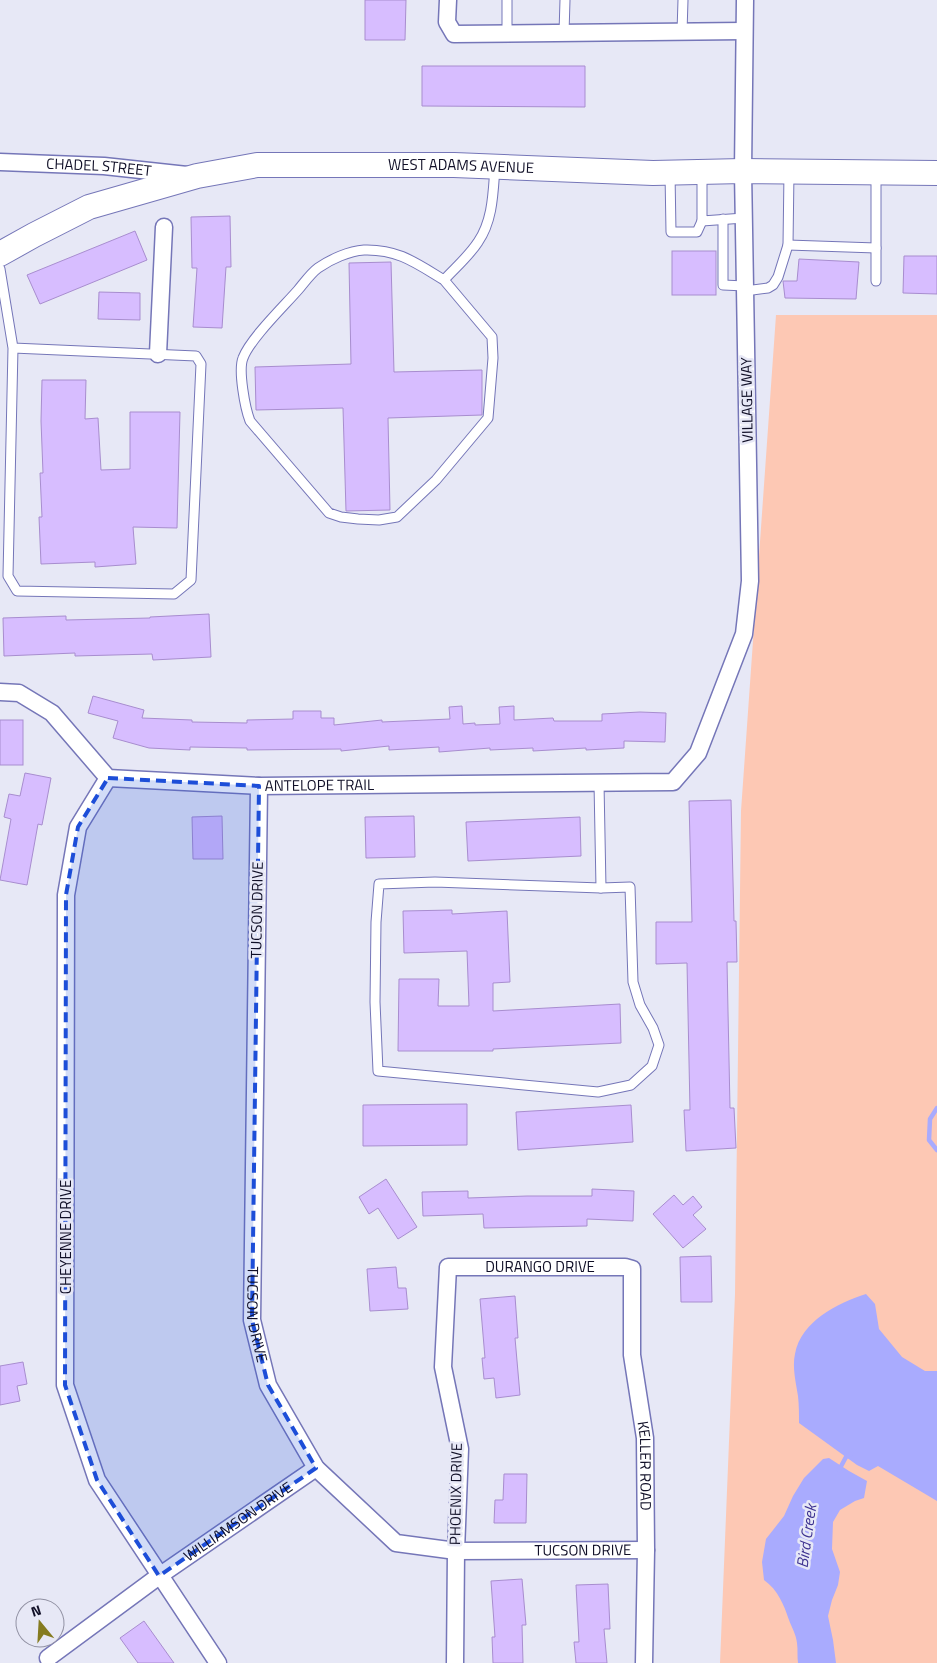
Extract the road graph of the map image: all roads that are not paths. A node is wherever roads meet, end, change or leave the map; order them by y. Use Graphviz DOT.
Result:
graph roads {
  1 [pos="448,0"];
  2 [pos="507,0"];
  3 [pos="565,0"];
  4 [pos="683,0"];
  5 [pos="745,0"];
  6 [pos="744,31"];
  7 [pos="682,32"];
  8 [pos="507,33"];
  9 [pos="564,33"];
  10 [pos="0,162"];
  11 [pos="495,166"];
  12 [pos="743,171"];
  13 [pos="670,172"];
  14 [pos="702,172"];
  15 [pos="789,172"];
  16 [pos="876,172"];
  17 [pos="937,173"];
  18 [pos="197,176"];
  19 [pos="744,218"];
  20 [pos="723,219"];
  21 [pos="702,221"];
  22 [pos="164,227"];
  23 [pos="788,245"];
  24 [pos="876,248"];
  25 [pos="0,254"];
  26 [pos="0,269"];
  27 [pos="444,280"];
  28 [pos="876,281"];
  29 [pos="745,288"];
  30 [pos="13,348"];
  31 [pos="158,354"];
  32 [pos="0,692"];
  33 [pos="108,778"];
  34 [pos="673,782"];
  35 [pos="599,783"];
  36 [pos="259,786"];
  37 [pos="601,888"];
  38 [pos="448,1267"];
  39 [pos="632,1270"];
  40 [pos="316,1468"];
  41 [pos="646,1550"];
  42 [pos="456,1551"];
  43 [pos="159,1576"];
  44 [pos="48,1658"];
  45 [pos="218,1663"];
  46 [pos="455,1663"];
  47 [pos="644,1663"];
  1 -- 8 [label="street"];
  2 -- 8 [label="lane"];
  3 -- 9 [label="lane"];
  4 -- 7 [label="lane"];
  5 -- 6 [label="street, VILLAGE WAY"];
  6 -- 7 [label="street"];
  6 -- 12 [label="street, VILLAGE WAY"];
  7 -- 9 [label="street"];
  8 -- 9 [label="street"];
  10 -- 18 [label="street, CHADEL STREET"];
  11 -- 13 [label="main road, WEST ADAMS AVENUE"];
  11 -- 18 [label="main road, WEST ADAMS AVENUE"];
  11 -- 27 [label="lane"];
  12 -- 14 [label="main road, WEST ADAMS AVENUE"];
  12 -- 15 [label="main road, WEST ADAMS AVENUE"];
  12 -- 19 [label="street, VILLAGE WAY"];
  13 -- 14 [label="main road, WEST ADAMS AVENUE"];
  13 -- 21 [label="lane"];
  14 -- 21 [label="lane"];
  15 -- 16 [label="main road, WEST ADAMS AVENUE"];
  15 -- 23 [label="lane"];
  16 -- 17 [label="main road, WEST ADAMS AVENUE"];
  16 -- 24 [label="lane"];
  18 -- 25 [label="main road, WEST ADAMS AVENUE"];
  19 -- 20 [label="lane"];
  19 -- 29 [label="street, VILLAGE WAY"];
  20 -- 21 [label="lane"];
  20 -- 29 [label="lane"];
  22 -- 31 [label="street"];
  23 -- 24 [label="lane"];
  23 -- 29 [label="lane"];
  24 -- 28 [label="lane"];
  26 -- 30 [label="lane"];
  27 -- 27 [label="lane"];
  29 -- 34 [label="street, VILLAGE WAY"];
  30 -- 31 [label="lane"];
  30 -- 31 [label="lane"];
  32 -- 33 [label="street"];
  33 -- 36 [label="street, ANTELOPE TRAIL"];
  33 -- 43 [label="street, CHEYENNE DRIVE"];
  34 -- 35 [label="street, ANTELOPE TRAIL"];
  35 -- 36 [label="street, ANTELOPE TRAIL"];
  35 -- 37 [label="lane"];
  36 -- 40 [label="street, TUCSON DRIVE"];
  37 -- 37 [label="lane"];
  38 -- 39 [label="street, DURANGO DRIVE"];
  38 -- 42 [label="street, PHOENIX DRIVE"];
  39 -- 41 [label="street, KELLER ROAD"];
  40 -- 42 [label="street, TUCSON DRIVE"];
  40 -- 43 [label="street, WILLIAMSON DRIVE"];
  41 -- 42 [label="street, TUCSON DRIVE"];
  41 -- 47 [label="street, KELLER ROAD"];
  42 -- 46 [label="street, PHOENIX DRIVE"];
  43 -- 44 [label="street, WILLIAMSON DRIVE"];
  43 -- 45 [label="street, CHEYENNE DRIVE"];
}
